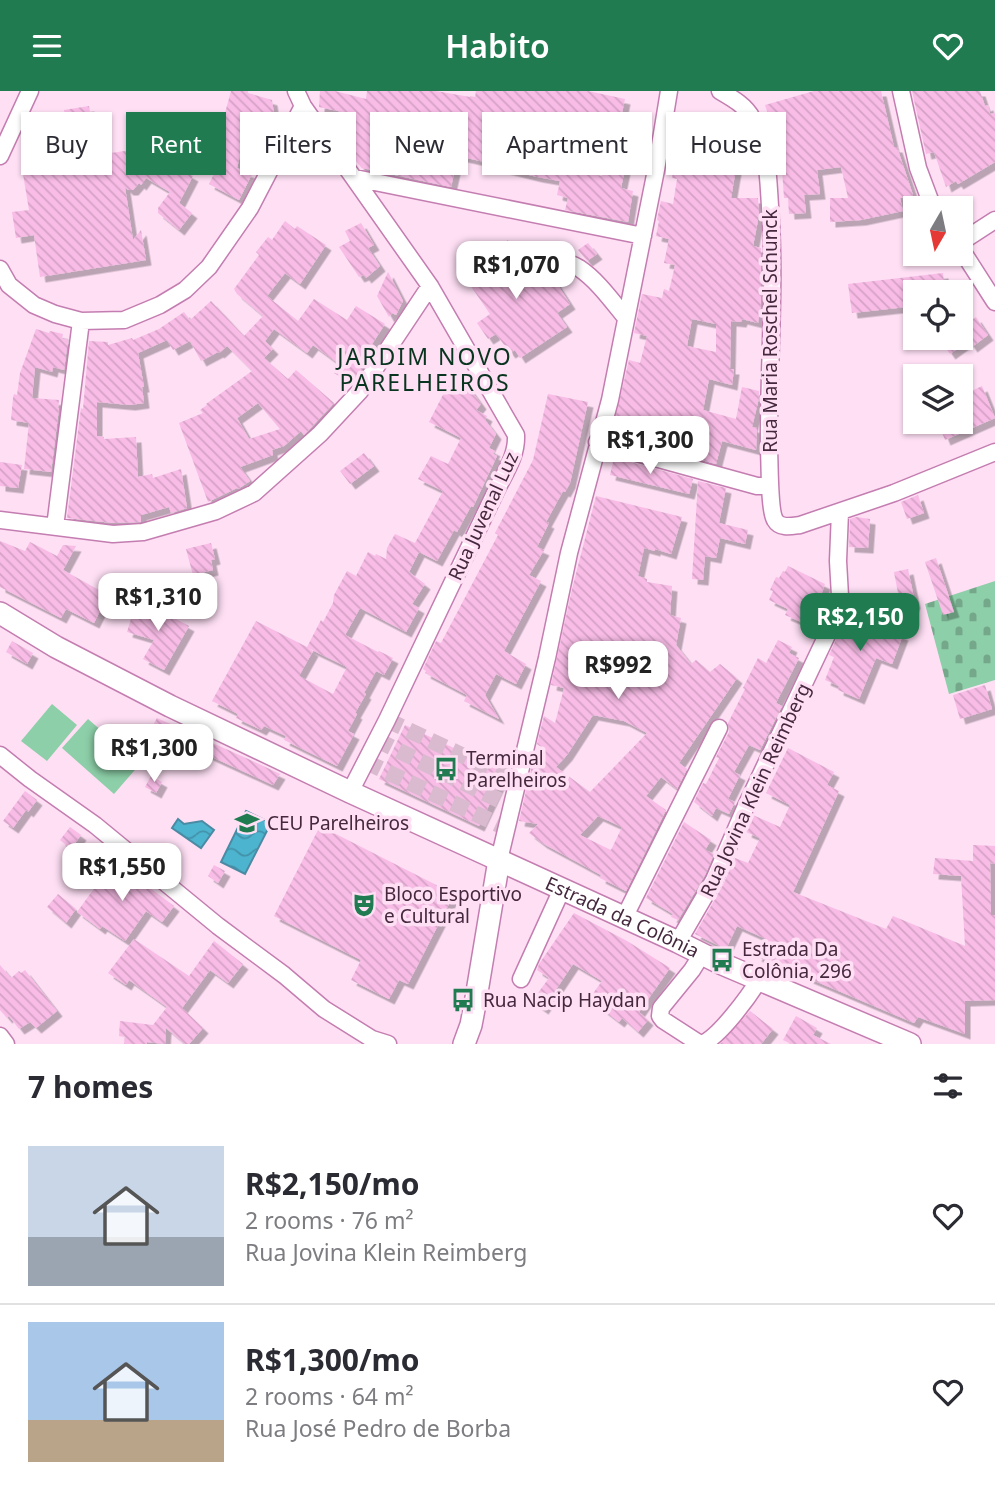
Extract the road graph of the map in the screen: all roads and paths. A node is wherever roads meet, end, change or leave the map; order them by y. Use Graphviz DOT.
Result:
graph roads {
  1 [pos="30,91"];
  2 [pos="669,91"];
  3 [pos="720,91"];
  4 [pos="901,91"];
  5 [pos="300,98"];
  6 [pos="0,156"];
  7 [pos="355,178"];
  8 [pos="928,196"];
  9 [pos="995,220"];
  10 [pos="973,234"];
  11 [pos="643,236"];
  12 [pos="563,261"];
  13 [pos="972,266"];
  14 [pos="0,269"];
  15 [pos="430,286"];
  16 [pos="995,302"];
  17 [pos="626,318"];
  18 [pos="81,321"];
  19 [pos="597,442"];
  20 [pos="995,451"];
  21 [pos="770,487"];
  22 [pos="840,512"];
  23 [pos="0,520"];
  24 [pos="55,527"];
  25 [pos="0,613"];
  26 [pos="719,728"];
  27 [pos="0,755"];
  28 [pos="354,784"];
  29 [pos="499,860"];
  30 [pos="562,889"];
  31 [pos="624,918"];
  32 [pos="678,942"];
  33 [pos="702,954"];
  34 [pos="521,979"];
  35 [pos="759,980"];
  36 [pos="0,1036"];
  37 [pos="460,1043"];
  38 [pos="6,1044"];
  39 [pos="388,1044"];
  40 [pos="910,1044"];
  1 -- 6 [label="street"];
  2 -- 11 [label="street"];
  3 -- 21 [label="street, Rua Maria Roschel Schunck"];
  4 -- 8 [label="street"];
  5 -- 7 [label="street, Rua Juvenal Luz"];
  5 -- 18 [label="street"];
  7 -- 11 [label="street"];
  7 -- 15 [label="street, Rua Juvenal Luz"];
  9 -- 10 [label="street"];
  11 -- 17 [label="street"];
  12 -- 17 [label="street"];
  13 -- 16 [label="street"];
  14 -- 18 [label="street"];
  15 -- 24 [label="street"];
  15 -- 28 [label="street, Rua Juvenal Luz"];
  17 -- 19 [label="street"];
  18 -- 24 [label="street"];
  19 -- 21 [label="street"];
  19 -- 29 [label="street"];
  20 -- 22 [label="street"];
  21 -- 22 [label="street, Rua Maria Roschel Schunck"];
  22 -- 32 [label="street, Rua Jovina Klein Reimberg"];
  23 -- 24 [label="street"];
  25 -- 28 [label="main road, Estrada da Colônia"];
  26 -- 31 [label="street"];
  27 -- 39 [label="street"];
  28 -- 29 [label="main road, Estrada da Colônia"];
  29 -- 30 [label="main road, Estrada da Colônia"];
  29 -- 37 [label="main road"];
  30 -- 31 [label="main road, Estrada da Colônia"];
  30 -- 34 [label="street"];
  31 -- 32 [label="main road, Estrada da Colônia"];
  32 -- 33 [label="main road, Estrada da Colônia"];
  33 -- 35 [label="main road, Estrada da Colônia"];
  33 -- 35 [label="street"];
  35 -- 40 [label="main road, Estrada da Colônia"];
  36 -- 38 [label="street"];
}
